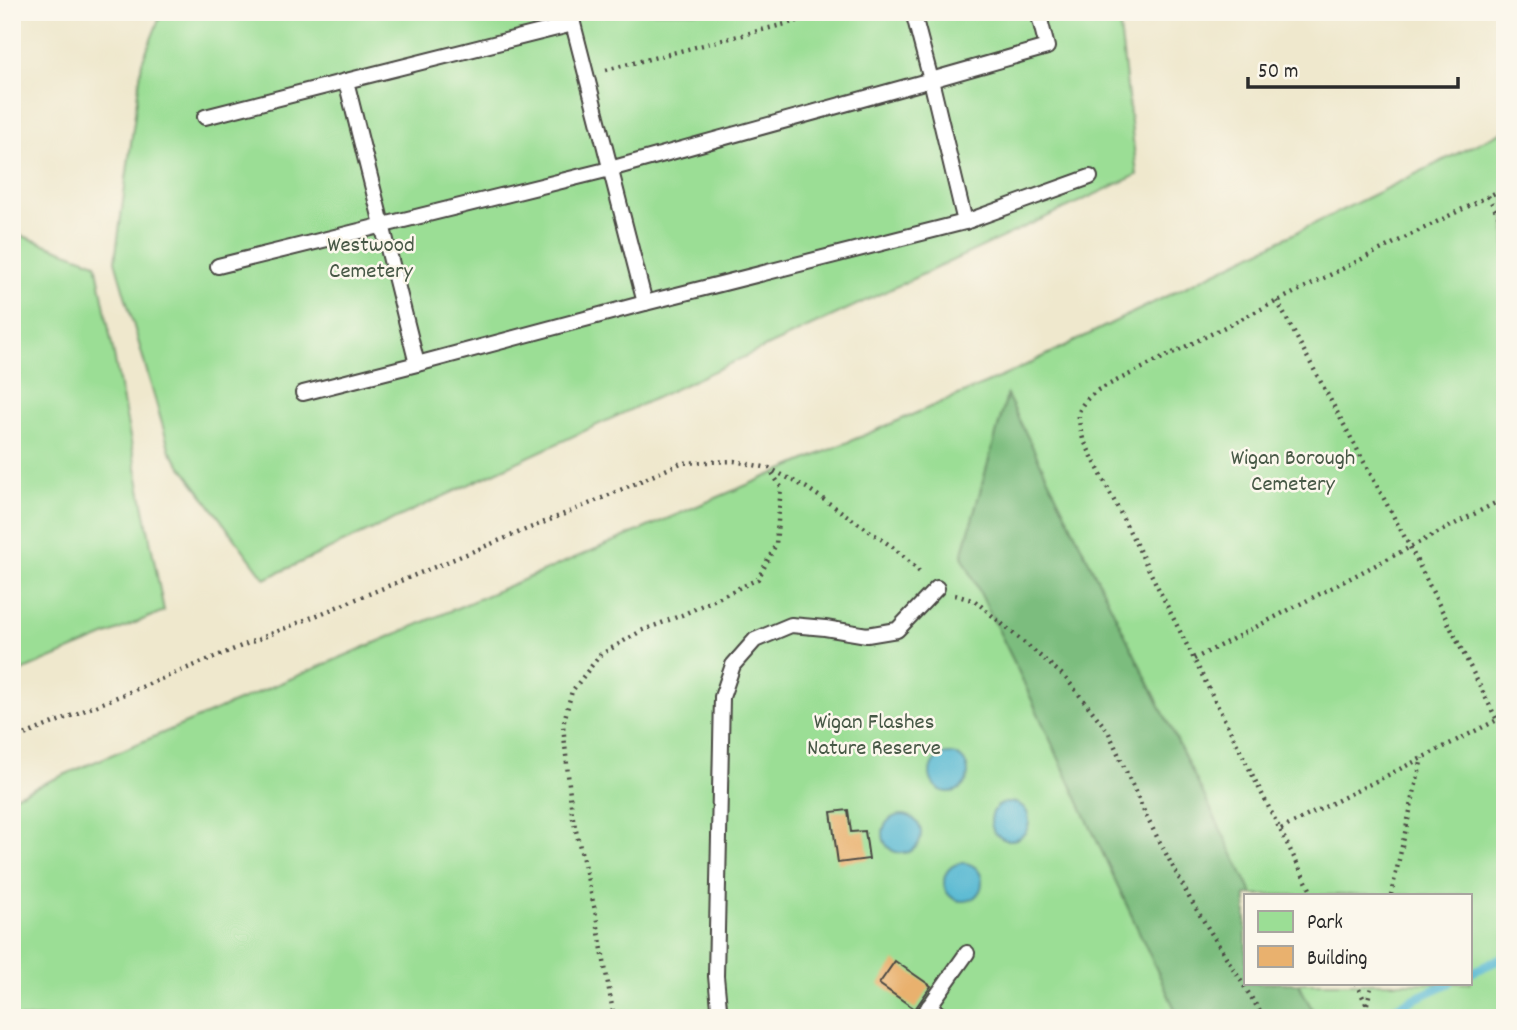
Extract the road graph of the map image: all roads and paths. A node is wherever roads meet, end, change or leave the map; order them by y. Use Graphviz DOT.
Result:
graph roads {
  1 [pos="832,12"];
  2 [pos="913,12"];
  3 [pos="1038,12"];
  4 [pos="572,18"];
  5 [pos="586,75"];
  6 [pos="346,80"];
  7 [pos="931,80"];
  8 [pos="205,117"];
  9 [pos="610,169"];
  10 [pos="1090,177"];
  11 [pos="1505,188"];
  12 [pos="1488,196"];
  13 [pos="965,222"];
  14 [pos="383,226"];
  15 [pos="1505,228"];
  16 [pos="218,267"];
  17 [pos="1277,301"];
  18 [pos="645,303"];
  19 [pos="417,363"];
  20 [pos="303,393"];
  21 [pos="769,468"];
  22 [pos="1505,498"];
  23 [pos="1410,547"];
  24 [pos="937,588"];
  25 [pos="1194,659"];
  26 [pos="1505,716"];
  27 [pos="1497,720"];
  28 [pos="12,740"];
  29 [pos="1422,758"];
  30 [pos="1281,829"];
  31 [pos="1313,894"];
  32 [pos="1391,894"];
  33 [pos="967,953"];
  34 [pos="1356,984"];
  35 [pos="1372,984"];
  36 [pos="1367,1005"];
  37 [pos="1505,1009"];
  38 [pos="925,1012"];
  39 [pos="614,1018"];
  40 [pos="720,1018"];
  41 [pos="944,1018"];
  42 [pos="1264,1018"];
  43 [pos="1373,1018"];
  44 [pos="1484,1018"];
  1 -- 5 [label="path"];
  2 -- 7 [label="lane"];
  3 -- 7 [label="lane"];
  4 -- 5 [label="lane"];
  4 -- 6 [label="lane"];
  5 -- 9 [label="lane"];
  6 -- 8 [label="lane"];
  6 -- 14 [label="lane"];
  7 -- 9 [label="lane"];
  7 -- 13 [label="lane"];
  9 -- 14 [label="lane"];
  9 -- 18 [label="lane"];
  10 -- 13 [label="lane"];
  11 -- 12 [label="path"];
  12 -- 15 [label="path"];
  12 -- 17 [label="path"];
  13 -- 18 [label="lane"];
  14 -- 16 [label="lane"];
  14 -- 19 [label="lane"];
  17 -- 23 [label="path"];
  17 -- 25 [label="path"];
  18 -- 19 [label="lane"];
  19 -- 20 [label="lane"];
  21 -- 24 [label="path"];
  21 -- 28 [label="path"];
  21 -- 39 [label="path"];
  22 -- 23 [label="path"];
  23 -- 25 [label="path"];
  23 -- 27 [label="path"];
  24 -- 40 [label="lane"];
  24 -- 42 [label="path"];
  25 -- 30 [label="path"];
  26 -- 27 [label="path"];
  27 -- 29 [label="path"];
  29 -- 30 [label="path"];
  29 -- 32 [label="path"];
  30 -- 31 [label="path"];
  33 -- 38 [label="lane"];
  34 -- 36 [label="path"];
  35 -- 36 [label="path"];
  36 -- 43 [label="path"];
  37 -- 44 [label="path"];
  38 -- 41 [label="lane"];
}
